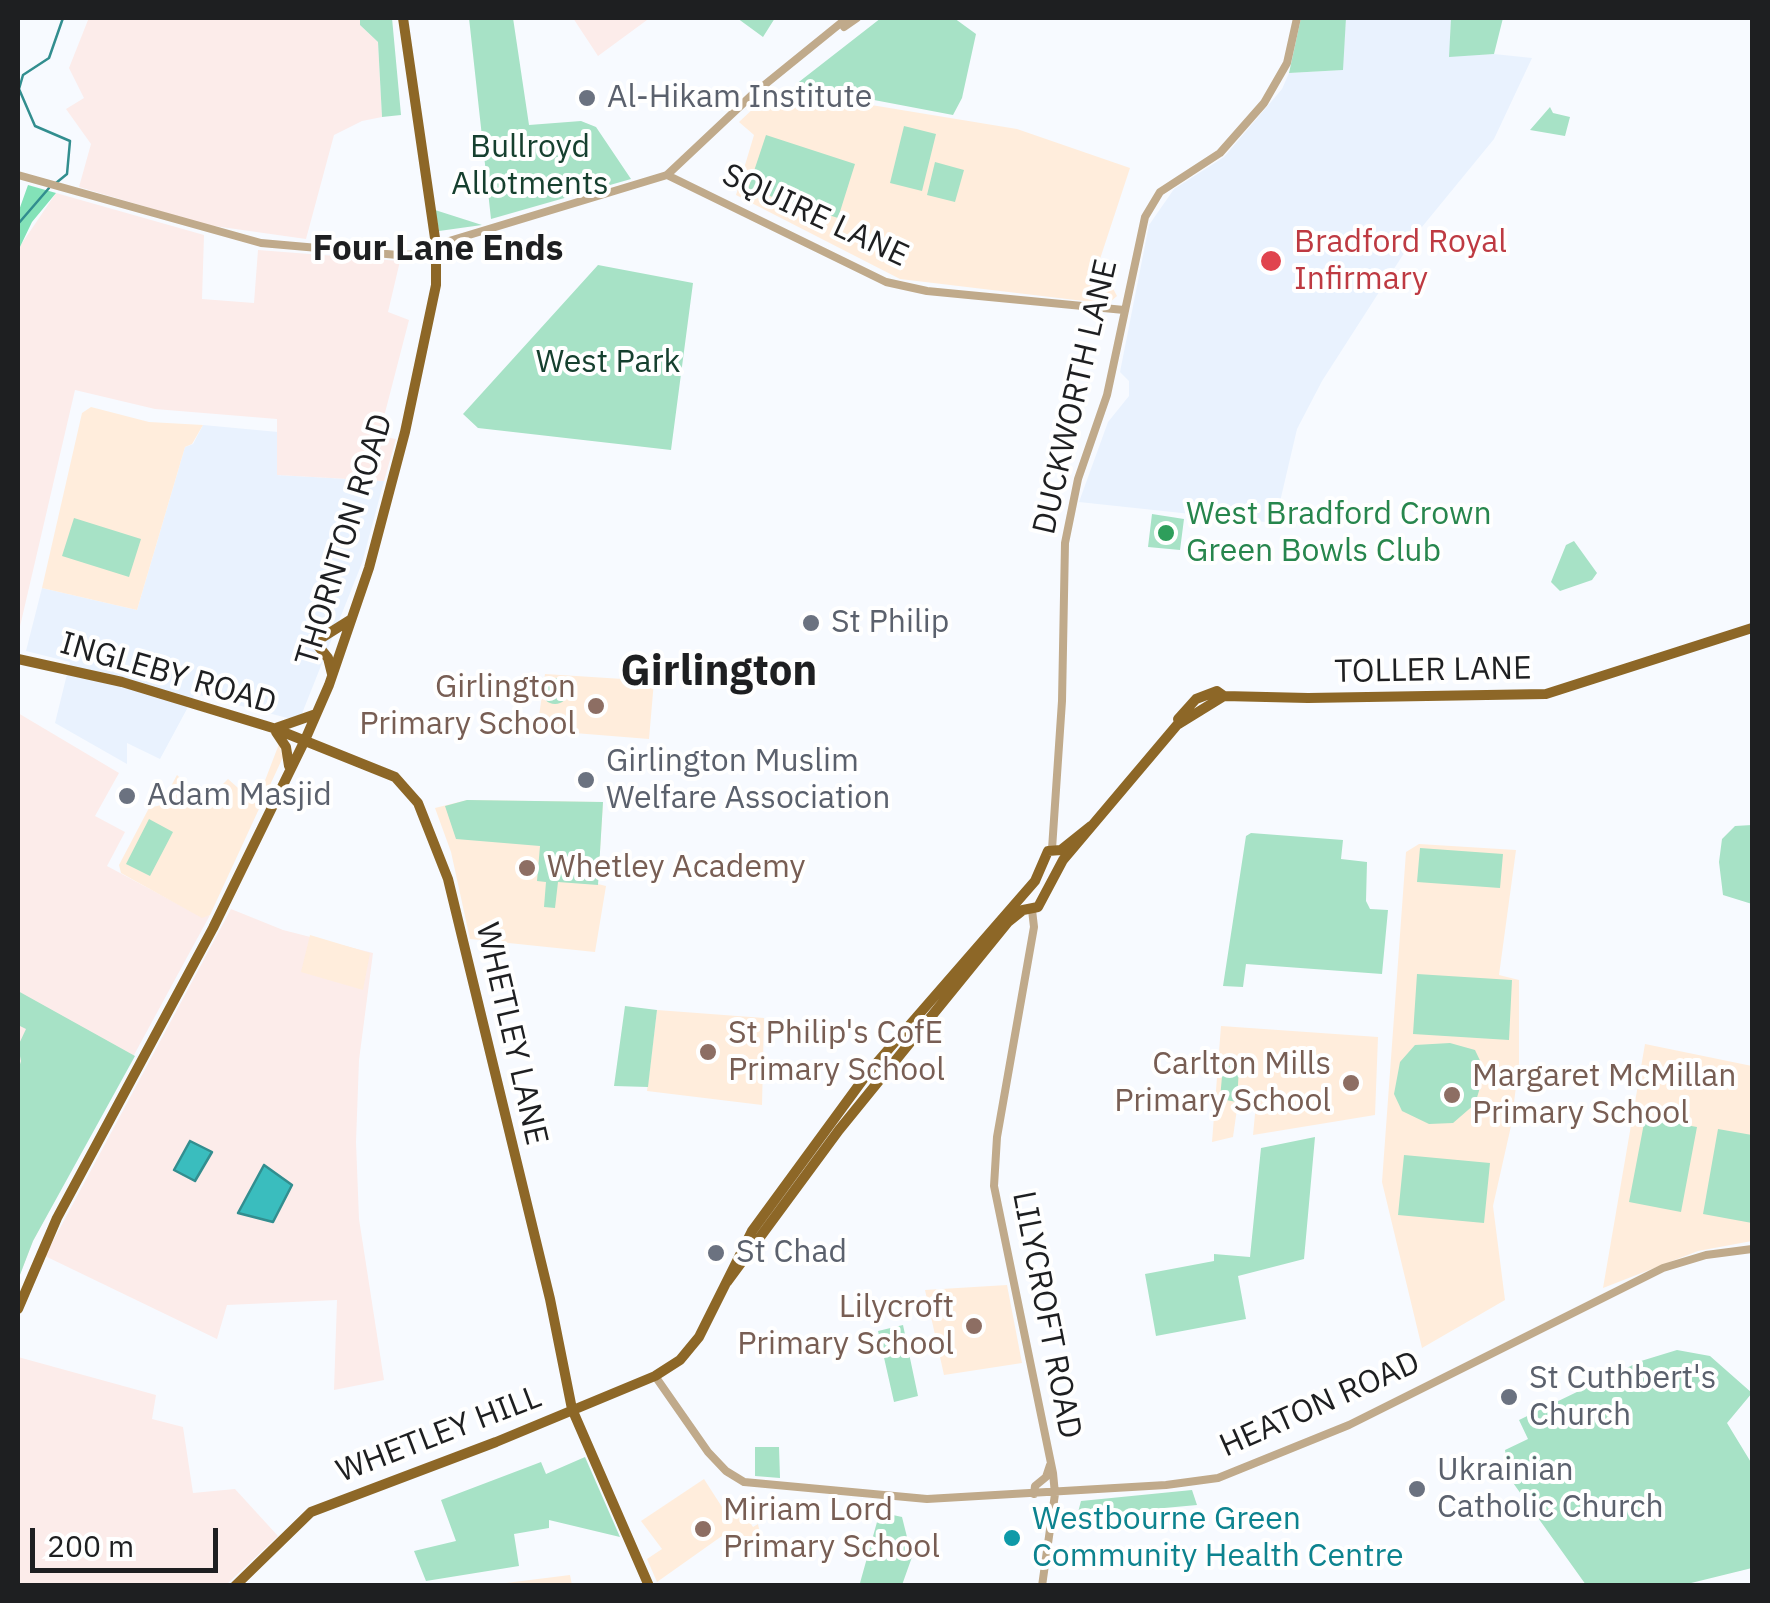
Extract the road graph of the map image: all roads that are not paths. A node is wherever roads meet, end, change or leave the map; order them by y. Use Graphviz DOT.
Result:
graph roads {
  1 [pos="403,18"];
  2 [pos="848,18"];
  3 [pos="857,18"];
  4 [pos="1297,18"];
  5 [pos="807,52"];
  6 [pos="18,175"];
  7 [pos="667,175"];
  8 [pos="436,249"];
  9 [pos="1124,310"];
  10 [pos="352,618"];
  11 [pos="1752,628"];
  12 [pos="18,659"];
  13 [pos="332,675"];
  14 [pos="316,713"];
  15 [pos="274,728"];
  16 [pos="305,740"];
  17 [pos="289,772"];
  18 [pos="1059,853"];
  19 [pos="1021,895"];
  20 [pos="1028,910"];
  21 [pos="987,940"];
  22 [pos="935,992"];
  23 [pos="946,999"];
  24 [pos="900,1044"];
  25 [pos="1752,1249"];
  26 [pos="18,1309"];
  27 [pos="655,1376"];
  28 [pos="572,1409"];
  29 [pos="1051,1464"];
  30 [pos="1034,1494"];
  31 [pos="1055,1494"];
  32 [pos="235,1586"];
  33 [pos="649,1586"];
  34 [pos="1042,1586"];
  1 -- 8 [label="main road, THORNTON ROAD"];
  2 -- 5 [label="street"];
  3 -- 5 [label="street"];
  4 -- 9 [label="street, DUCKWORTH LANE"];
  5 -- 7 [label="street"];
  6 -- 8 [label="street"];
  7 -- 8 [label="street"];
  7 -- 9 [label="street, SQUIRE LANE"];
  8 -- 10 [label="main road, THORNTON ROAD"];
  9 -- 18 [label="street, DUCKWORTH LANE"];
  10 -- 13 [label="main road, THORNTON ROAD"];
  10 -- 13 [label="main road"];
  11 -- 18 [label="main road, TOLLER LANE"];
  12 -- 15 [label="main road, INGLEBY ROAD"];
  13 -- 14 [label="main road, THORNTON ROAD"];
  14 -- 15 [label="main road"];
  14 -- 16 [label="main road, THORNTON ROAD"];
  15 -- 16 [label="main road, INGLEBY ROAD"];
  15 -- 17 [label="main road"];
  16 -- 17 [label="main road, THORNTON ROAD"];
  16 -- 28 [label="main road, WHETLEY LANE"];
  17 -- 26 [label="main road, THORNTON ROAD"];
  18 -- 19 [label="main road, TOLLER LANE"];
  18 -- 20 [label="main road, TOLLER LANE"];
  19 -- 20 [label="main road"];
  19 -- 21 [label="main road, TOLLER LANE"];
  20 -- 21 [label="main road, TOLLER LANE"];
  20 -- 29 [label="street, LILYCROFT ROAD"];
  21 -- 22 [label="main road, TOLLER LANE"];
  21 -- 23 [label="main road, TOLLER LANE"];
  22 -- 23 [label="main road"];
  22 -- 24 [label="main road, TOLLER LANE"];
  23 -- 24 [label="main road, TOLLER LANE"];
  24 -- 27 [label="main road, TOLLER LANE"];
  25 -- 31 [label="street, HEATON ROAD"];
  27 -- 28 [label="main road, TOLLER LANE"];
  27 -- 30 [label="street, HEATON ROAD"];
  28 -- 32 [label="main road, WHETLEY HILL"];
  28 -- 33 [label="main road, WHETLEY LANE"];
  29 -- 30 [label="street"];
  29 -- 31 [label="street, LILYCROFT ROAD"];
  30 -- 31 [label="street, HEATON ROAD"];
  31 -- 34 [label="street, LILYCROFT ROAD"];
}
